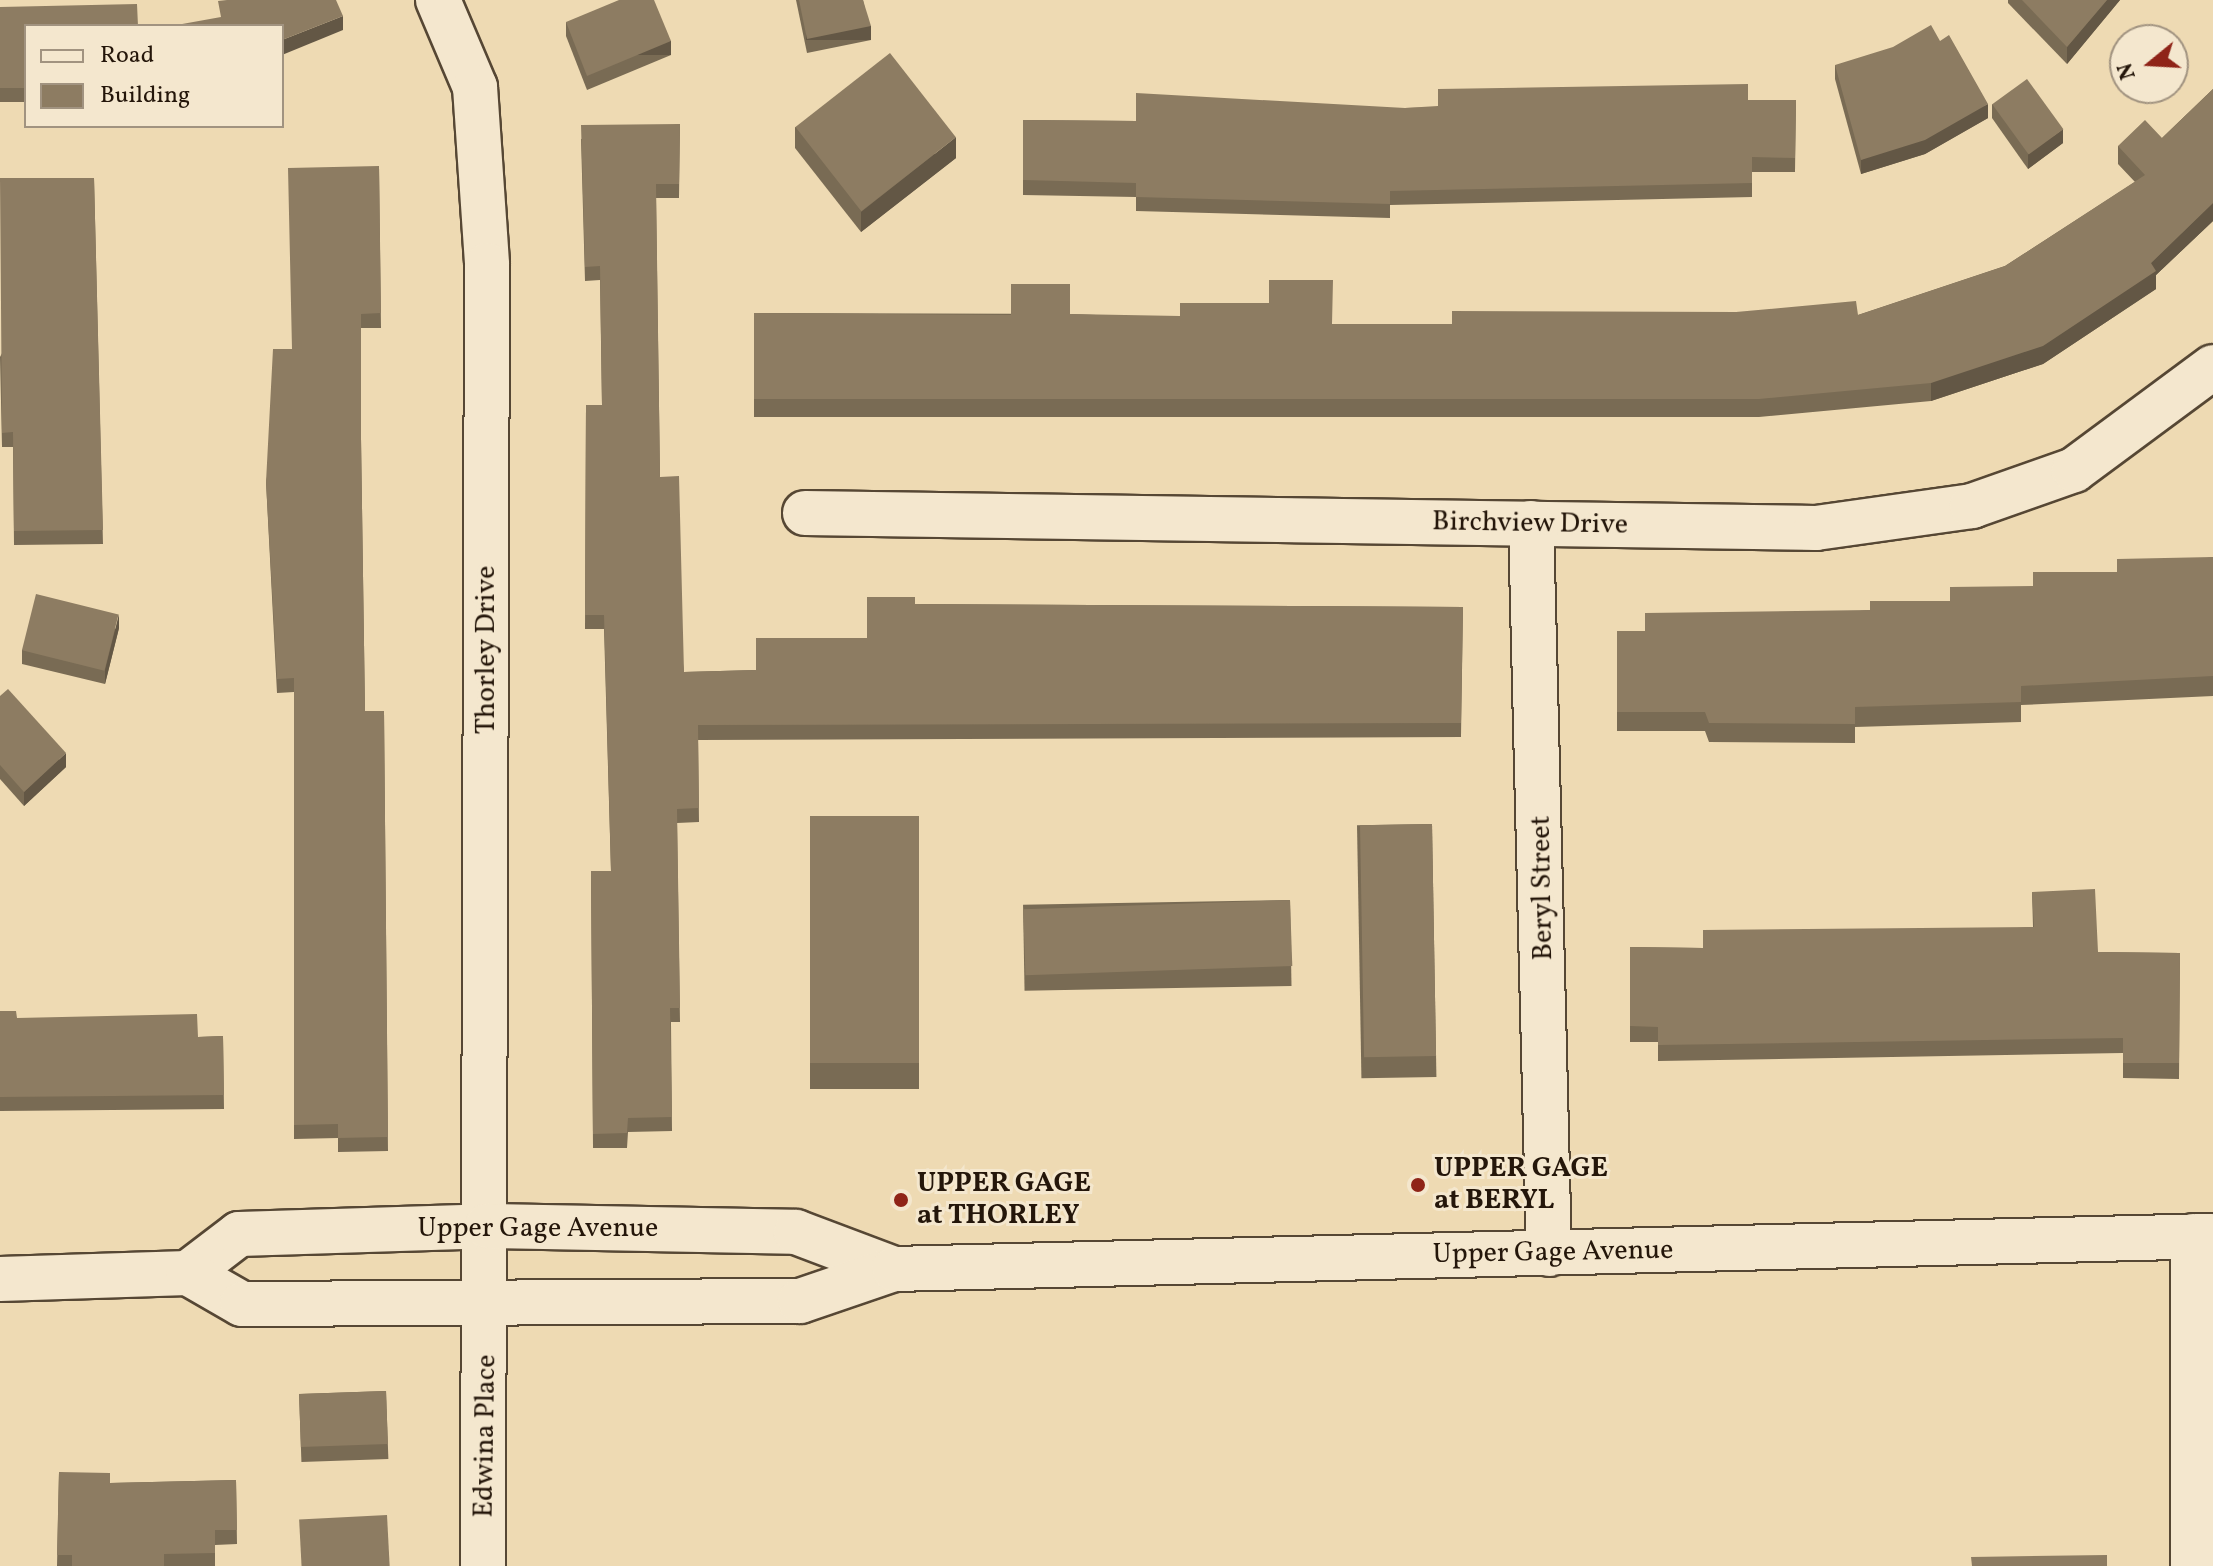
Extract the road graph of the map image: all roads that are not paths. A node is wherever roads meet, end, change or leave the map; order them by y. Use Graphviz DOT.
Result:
graph roads {
  1 [pos="438,0"];
  2 [pos="2213,367"];
  3 [pos="805,513"];
  4 [pos="1531,523"];
  5 [pos="487,1226"];
  6 [pos="2203,1236"];
  7 [pos="1549,1254"];
  8 [pos="894,1269"];
  9 [pos="188,1273"];
  10 [pos="0,1279"];
  11 [pos="487,1307"];
  12 [pos="483,1566"];
  13 [pos="2193,1566"];
  1 -- 5 [label="street, Thorley Drive"];
  2 -- 4 [label="street, Birchview Drive"];
  3 -- 4 [label="street, Birchview Drive"];
  4 -- 7 [label="street, Beryl Street"];
  5 -- 8 [label="street, Upper Gage Avenue"];
  5 -- 9 [label="street, Upper Gage Avenue"];
  5 -- 11 [label="street, Thorley Drive"];
  6 -- 7 [label="street, Upper Gage Avenue"];
  6 -- 13 [label="street"];
  7 -- 8 [label="street, Upper Gage Avenue"];
  8 -- 11 [label="street, Upper Gage Avenue"];
  9 -- 10 [label="street"];
  9 -- 11 [label="street, Upper Gage Avenue"];
  11 -- 12 [label="street, Edwina Place"];
}
